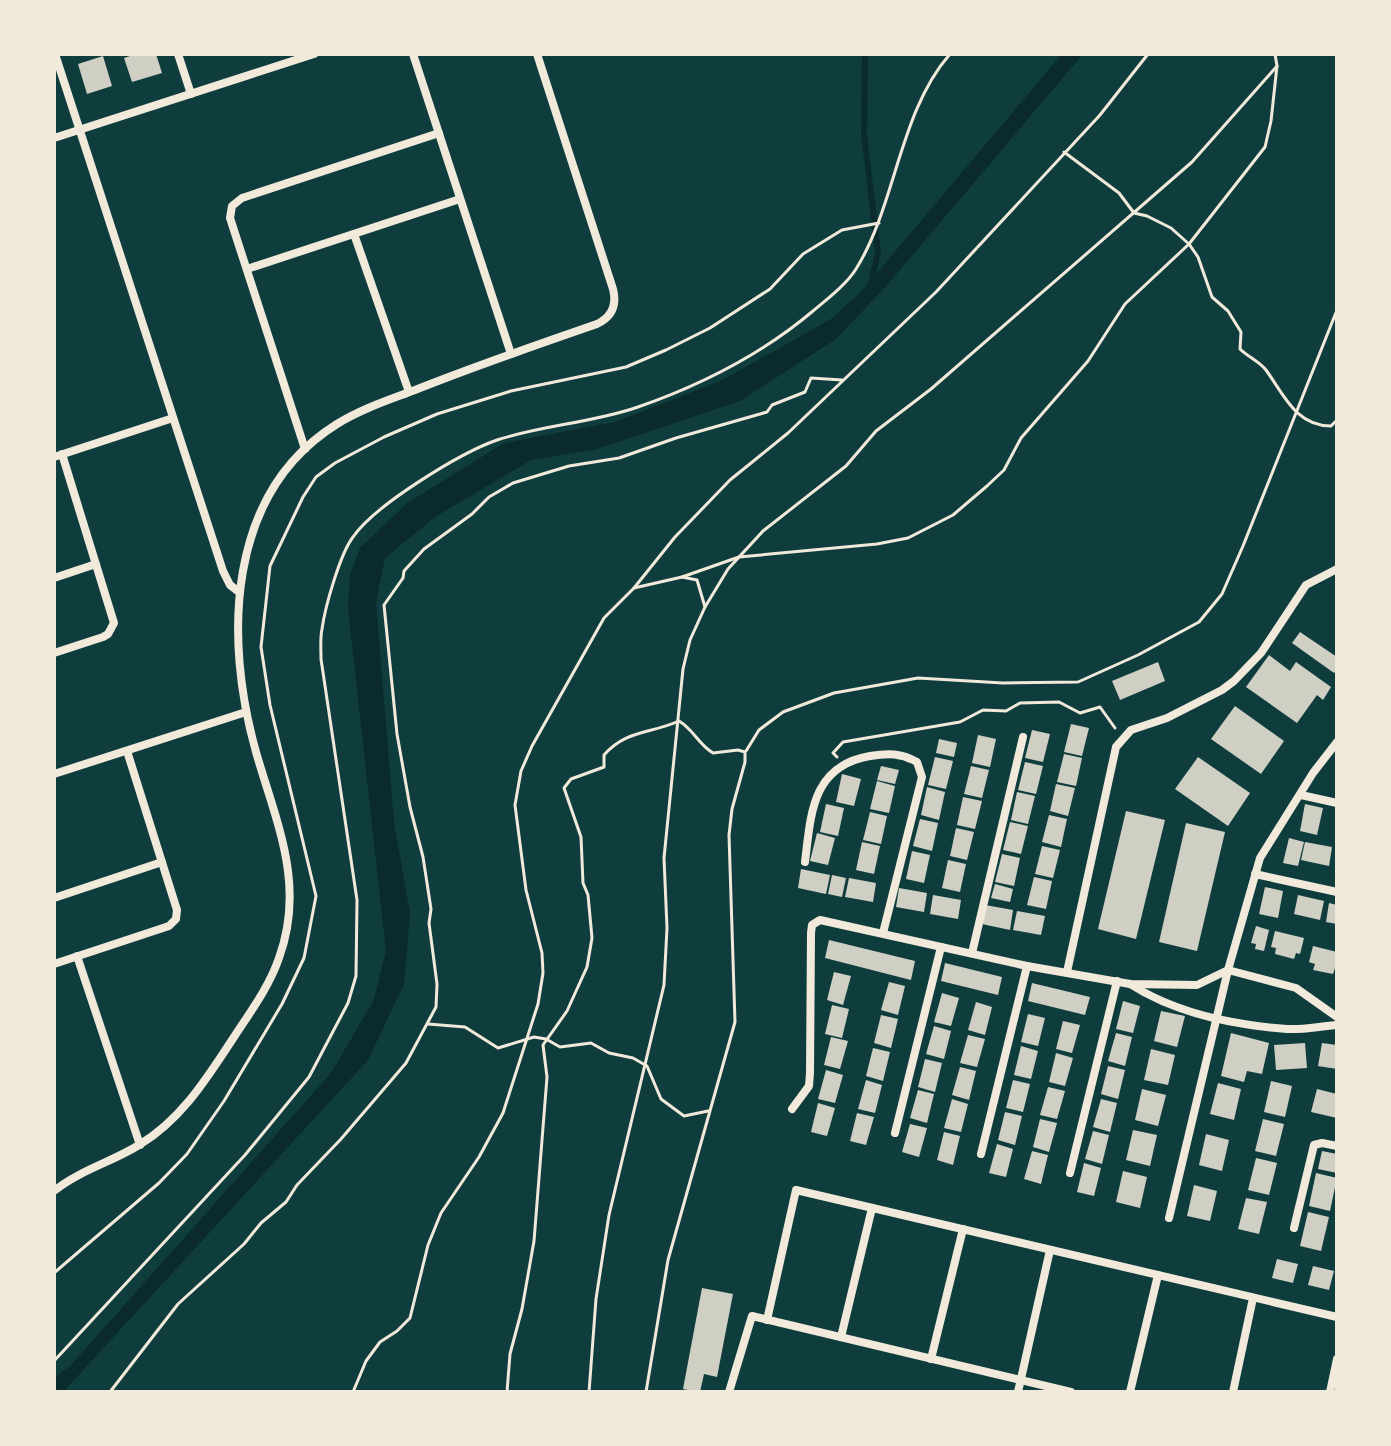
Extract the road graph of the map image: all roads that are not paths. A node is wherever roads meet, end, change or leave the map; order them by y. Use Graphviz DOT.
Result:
graph roads {
  1 [pos="55,54"];
  2 [pos="178,54"];
  3 [pos="314,54"];
  4 [pos="413,54"];
  5 [pos="537,54"];
  6 [pos="191,94"];
  7 [pos="79,130"];
  8 [pos="439,133"];
  9 [pos="54,138"];
  10 [pos="460,199"];
  11 [pos="354,234"];
  12 [pos="247,269"];
  13 [pos="511,354"];
  14 [pos="409,392"];
  15 [pos="173,418"];
  16 [pos="305,449"];
  17 [pos="58,455"];
  18 [pos="96,564"];
  19 [pos="1337,569"];
  20 [pos="54,578"];
  21 [pos="239,592"];
  22 [pos="54,653"];
  23 [pos="246,712"];
  24 [pos="1023,737"];
  25 [pos="1337,742"];
  26 [pos="127,751"];
  27 [pos="54,774"];
  28 [pos="1301,795"];
  29 [pos="1337,803"];
  30 [pos="162,862"];
  31 [pos="805,862"];
  32 [pos="1255,874"];
  33 [pos="1337,892"];
  34 [pos="54,898"];
  35 [pos="883,933"];
  36 [pos="941,947"];
  37 [pos="972,953"];
  38 [pos="77,956"];
  39 [pos="54,964"];
  40 [pos="1027,966"];
  41 [pos="1228,970"];
  42 [pos="1067,972"];
  43 [pos="1117,981"];
  44 [pos="1130,984"];
  45 [pos="1337,1017"];
  46 [pos="1218,1019"];
  47 [pos="1337,1025"];
  48 [pos="792,1109"];
  49 [pos="895,1133"];
  50 [pos="140,1145"];
  51 [pos="1337,1146"];
  52 [pos="981,1154"];
  53 [pos="1070,1173"];
  54 [pos="54,1191"];
  55 [pos="872,1208"];
  56 [pos="1169,1218"];
  57 [pos="1294,1228"];
  58 [pos="963,1229"];
  59 [pos="1050,1250"];
  60 [pos="1158,1275"];
  61 [pos="1253,1298"];
  62 [pos="1337,1317"];
  63 [pos="767,1320"];
  64 [pos="841,1337"];
  65 [pos="931,1359"];
  66 [pos="1337,1359"];
  67 [pos="1021,1380"];
  68 [pos="729,1392"];
  69 [pos="1018,1392"];
  70 [pos="1071,1392"];
  71 [pos="1130,1392"];
  72 [pos="1233,1392"];
  73 [pos="1330,1392"];
  1 -- 7 [label="street"];
  2 -- 6 [label="street"];
  3 -- 6 [label="street"];
  4 -- 8 [label="street"];
  5 -- 13 [label="street"];
  6 -- 7 [label="street"];
  7 -- 9 [label="street"];
  7 -- 15 [label="street"];
  8 -- 10 [label="street"];
  8 -- 12 [label="street"];
  10 -- 11 [label="street"];
  10 -- 13 [label="street"];
  11 -- 12 [label="street"];
  11 -- 14 [label="street"];
  12 -- 16 [label="street"];
  13 -- 14 [label="street"];
  14 -- 16 [label="street"];
  15 -- 17 [label="street"];
  15 -- 21 [label="street"];
  16 -- 21 [label="street"];
  17 -- 18 [label="street"];
  18 -- 20 [label="street"];
  18 -- 22 [label="street"];
  19 -- 42 [label="street"];
  21 -- 23 [label="street"];
  23 -- 26 [label="street"];
  23 -- 50 [label="street"];
  24 -- 37 [label="street"];
  25 -- 28 [label="street"];
  26 -- 27 [label="street"];
  26 -- 30 [label="street"];
  28 -- 29 [label="street"];
  28 -- 32 [label="street"];
  30 -- 34 [label="street"];
  30 -- 38 [label="street"];
  31 -- 35 [label="street"];
  32 -- 33 [label="street"];
  32 -- 41 [label="street"];
  35 -- 36 [label="street"];
  35 -- 48 [label="street"];
  36 -- 37 [label="street"];
  36 -- 49 [label="street"];
  37 -- 40 [label="street"];
  38 -- 39 [label="street"];
  38 -- 50 [label="street"];
  40 -- 42 [label="street"];
  40 -- 52 [label="street"];
  41 -- 44 [label="street"];
  41 -- 45 [label="street"];
  41 -- 46 [label="street"];
  42 -- 43 [label="street"];
  43 -- 44 [label="street"];
  43 -- 53 [label="street"];
  44 -- 46 [label="street"];
  46 -- 47 [label="street"];
  46 -- 56 [label="street"];
  50 -- 54 [label="street"];
  51 -- 57 [label="street"];
  55 -- 58 [label="street"];
  55 -- 63 [label="street"];
  55 -- 64 [label="street"];
  58 -- 59 [label="street"];
  58 -- 65 [label="street"];
  59 -- 60 [label="street"];
  59 -- 67 [label="street"];
  60 -- 61 [label="street"];
  60 -- 71 [label="street"];
  61 -- 62 [label="street"];
  61 -- 72 [label="street"];
  63 -- 64 [label="street"];
  63 -- 68 [label="street"];
  64 -- 65 [label="street"];
  65 -- 67 [label="street"];
  66 -- 73 [label="street"];
  67 -- 69 [label="street"];
  67 -- 70 [label="street"];
}
